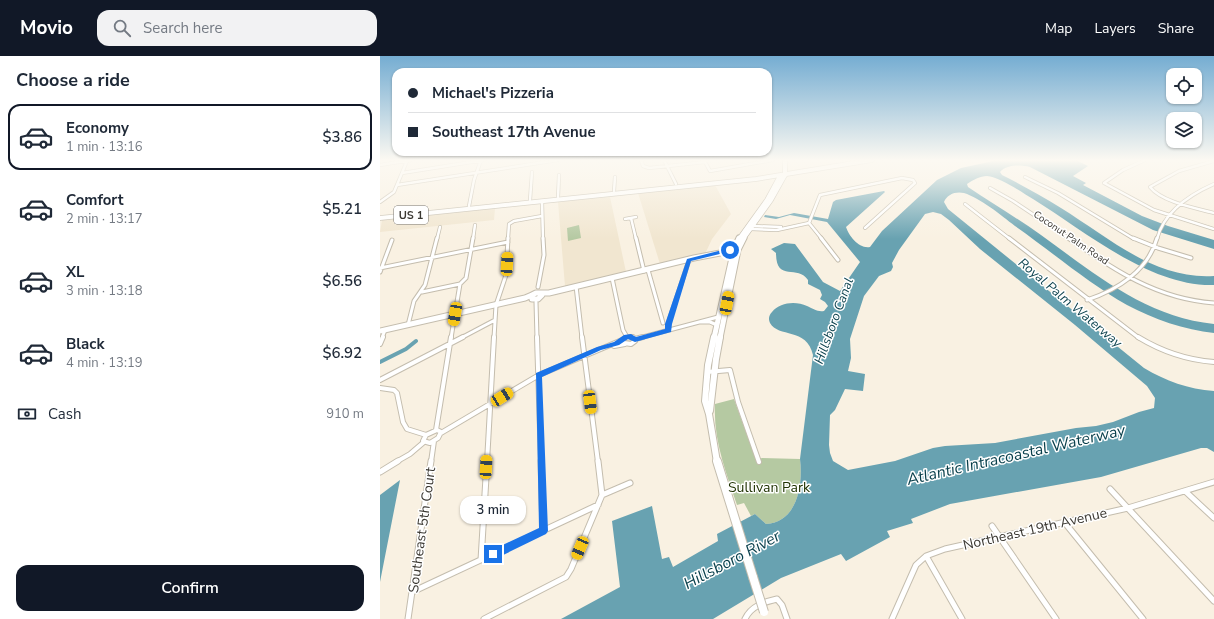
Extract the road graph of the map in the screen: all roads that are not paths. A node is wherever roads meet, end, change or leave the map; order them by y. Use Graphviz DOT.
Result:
graph roads {
  1 [pos="396,186"];
  2 [pos="473,186"];
  3 [pos="531,186"];
  4 [pos="557,186"];
  5 [pos="614,186"];
  6 [pos="673,186"];
  7 [pos="673,186"];
  8 [pos="774,186"];
  9 [pos="778,186"];
  10 [pos="862,186"];
  11 [pos="911,186"];
  12 [pos="1044,186"];
  13 [pos="1110,186"];
  14 [pos="1151,186"];
  15 [pos="1209,186"];
  16 [pos="990,188"];
  17 [pos="614,192"];
  18 [pos="556,197"];
  19 [pos="541,200"];
  20 [pos="530,201"];
  21 [pos="380,202"];
  22 [pos="769,202"];
  23 [pos="486,204"];
  24 [pos="965,204"];
  25 [pos="1182,204"];
  26 [pos="469,206"];
  27 [pos="474,208"];
  28 [pos="455,210"];
  29 [pos="1214,213"];
  30 [pos="542,216"];
  31 [pos="1170,216"];
  32 [pos="380,217"];
  33 [pos="636,217"];
  34 [pos="631,218"];
  35 [pos="625,219"];
  36 [pos="810,220"];
  37 [pos="475,225"];
  38 [pos="752,226"];
  39 [pos="440,227"];
  40 [pos="865,228"];
  41 [pos="1214,230"];
  42 [pos="392,240"];
  43 [pos="508,242"];
  44 [pos="1154,247"];
  45 [pos="471,249"];
  46 [pos="735,250"];
  47 [pos="432,257"];
  48 [pos="1191,258"];
  49 [pos="689,260"];
  50 [pos="838,260"];
  51 [pos="381,268"];
  52 [pos="646,270"];
  53 [pos="380,272"];
  54 [pos="612,278"];
  55 [pos="1130,278"];
  56 [pos="460,284"];
  57 [pos="576,286"];
  58 [pos="421,292"];
  59 [pos="537,296"];
  60 [pos="1087,300"];
  61 [pos="722,303"];
  62 [pos="1214,303"];
  63 [pos="496,305"];
  64 [pos="455,314"];
  65 [pos="661,314"];
  66 [pos="725,315"];
  67 [pos="671,316"];
  68 [pos="718,318"];
  69 [pos="495,320"];
  70 [pos="700,322"];
  71 [pos="663,323"];
  72 [pos="408,325"];
  73 [pos="717,325"];
  74 [pos="669,330"];
  75 [pos="383,331"];
  76 [pos="627,337"];
  77 [pos="720,337"];
  78 [pos="635,339"];
  79 [pos="622,340"];
  80 [pos="380,344"];
  81 [pos="450,344"];
  82 [pos="625,344"];
  83 [pos="584,355"];
  84 [pos="1214,362"];
  85 [pos="714,371"];
  86 [pos="707,372"];
  87 [pos="539,375"];
  88 [pos="380,380"];
  89 [pos="380,388"];
  90 [pos="490,404"];
  91 [pos="709,414"];
  92 [pos="436,430"];
  93 [pos="441,433"];
  94 [pos="426,435"];
  95 [pos="434,441"];
  96 [pos="424,442"];
  97 [pos="759,462"];
  98 [pos="380,472"];
  99 [pos="1214,482"];
  100 [pos="630,483"];
  101 [pos="1110,489"];
  102 [pos="1185,491"];
  103 [pos="602,495"];
  104 [pos="598,505"];
  105 [pos="1128,508"];
  106 [pos="1214,518"];
  107 [pos="1065,523"];
  108 [pos="992,526"];
  109 [pos="543,531"];
  110 [pos="1000,537"];
  111 [pos="926,556"];
  112 [pos="481,560"];
  113 [pos="412,592"];
  114 [pos="1214,601"];
  115 [pos="766,615"];
  116 [pos="408,619"];
  117 [pos="484,619"];
  118 [pos="744,619"];
  119 [pos="787,619"];
  120 [pos="892,619"];
  121 [pos="962,619"];
  122 [pos="1056,619"];
  123 [pos="1143,619"];
  1 -- 21 [label="street"];
  2 -- 26 [label="street"];
  3 -- 20 [label="street"];
  4 -- 18 [label="street"];
  5 -- 17 [label="street"];
  6 -- 17 [label="main road"];
  7 -- 17 [label="main road"];
  8 -- 22 [label="main road"];
  9 -- 22 [label="main road"];
  10 -- 36 [label="street"];
  11 -- 40 [label="street"];
  12 -- 44 [label="street"];
  13 -- 31 [label="street"];
  14 -- 25 [label="street"];
  15 -- 25 [label="street"];
  16 -- 55 [label="street, Coconut Palm Road"];
  17 -- 18 [label="main road"];
  17 -- 19 [label="main road"];
  18 -- 19 [label="main road"];
  19 -- 20 [label="main road"];
  19 -- 30 [label="street"];
  20 -- 23 [label="main road, US 1"];
  20 -- 27 [label="main road, US 1"];
  22 -- 38 [label="main road"];
  23 -- 26 [label="main road, US 1"];
  23 -- 27 [label="main road"];
  24 -- 60 [label="street"];
  25 -- 29 [label="street"];
  25 -- 31 [label="street"];
  26 -- 28 [label="main road"];
  26 -- 32 [label="main road, US 1"];
  27 -- 28 [label="main road, US 1"];
  28 -- 32 [label="main road, US 1"];
  30 -- 43 [label="street"];
  30 -- 59 [label="street"];
  31 -- 41 [label="street"];
  31 -- 44 [label="street"];
  33 -- 34 [label="street"];
  34 -- 35 [label="street"];
  34 -- 52 [label="street"];
  36 -- 38 [label="street"];
  36 -- 50 [label="street"];
  37 -- 45 [label="street"];
  38 -- 46 [label="main road"];
  39 -- 47 [label="street"];
  42 -- 51 [label="street"];
  43 -- 45 [label="street"];
  43 -- 63 [label="street"];
  44 -- 48 [label="street"];
  44 -- 55 [label="street"];
  45 -- 47 [label="street"];
  45 -- 56 [label="street"];
  46 -- 49 [label="main road"];
  46 -- 61 [label="main road"];
  46 -- 66 [label="main road"];
  47 -- 51 [label="street"];
  47 -- 58 [label="street"];
  49 -- 52 [label="main road"];
  49 -- 67 [label="street"];
  51 -- 53 [label="street"];
  52 -- 54 [label="main road"];
  52 -- 65 [label="street"];
  54 -- 57 [label="main road"];
  54 -- 76 [label="street"];
  55 -- 60 [label="street"];
  55 -- 62 [label="street, Coconut Palm Road"];
  56 -- 58 [label="street"];
  56 -- 64 [label="street"];
  57 -- 59 [label="main road"];
  57 -- 83 [label="street"];
  58 -- 72 [label="street"];
  59 -- 63 [label="main road"];
  59 -- 87 [label="street"];
  60 -- 84 [label="street"];
  61 -- 66 [label="main road"];
  61 -- 68 [label="main road"];
  63 -- 64 [label="main road"];
  63 -- 69 [label="street"];
  64 -- 72 [label="main road"];
  64 -- 81 [label="street"];
  65 -- 67 [label="street"];
  65 -- 71 [label="street"];
  66 -- 77 [label="main road"];
  67 -- 74 [label="street"];
  68 -- 70 [label="street"];
  68 -- 73 [label="main road"];
  68 -- 77 [label="main road"];
  69 -- 81 [label="street"];
  69 -- 90 [label="street"];
  70 -- 73 [label="street"];
  70 -- 74 [label="street"];
  72 -- 75 [label="main road"];
  73 -- 86 [label="main road"];
  74 -- 78 [label="street"];
  75 -- 80 [label="street"];
  76 -- 78 [label="street"];
  76 -- 79 [label="street"];
  77 -- 85 [label="main road"];
  78 -- 82 [label="street"];
  79 -- 82 [label="street"];
  79 -- 83 [label="street"];
  81 -- 88 [label="street"];
  81 -- 92 [label="street"];
  82 -- 83 [label="street"];
  83 -- 87 [label="street"];
  83 -- 103 [label="street"];
  85 -- 86 [label="street"];
  85 -- 91 [label="main road"];
  85 -- 97 [label="street"];
  86 -- 91 [label="main road"];
  87 -- 90 [label="street"];
  87 -- 109 [label="street"];
  89 -- 94 [label="street"];
  90 -- 93 [label="street"];
  90 -- 112 [label="street"];
  91 -- 115 [label="main road, bridge"];
  92 -- 93 [label="street"];
  92 -- 94 [label="street"];
  93 -- 95 [label="street"];
  94 -- 96 [label="street"];
  95 -- 96 [label="street"];
  95 -- 113 [label="street, Southeast 5th Court"];
  96 -- 98 [label="street"];
  99 -- 102 [label="street, Northeast 19th Avenue"];
  100 -- 103 [label="street"];
  101 -- 105 [label="street"];
  102 -- 105 [label="street, Northeast 19th Avenue"];
  102 -- 106 [label="street"];
  103 -- 104 [label="street"];
  104 -- 109 [label="street"];
  104 -- 117 [label="street"];
  105 -- 107 [label="street, Northeast 19th Avenue"];
  105 -- 114 [label="street"];
  107 -- 110 [label="street, Northeast 19th Avenue"];
  107 -- 123 [label="street"];
  108 -- 110 [label="street"];
  109 -- 112 [label="street"];
  110 -- 111 [label="street, Northeast 19th Avenue"];
  110 -- 122 [label="street"];
  111 -- 120 [label="street"];
  111 -- 121 [label="street"];
  112 -- 113 [label="street"];
  113 -- 116 [label="street, Southeast 5th Court"];
  118 -- 119 [label="street"];
}
